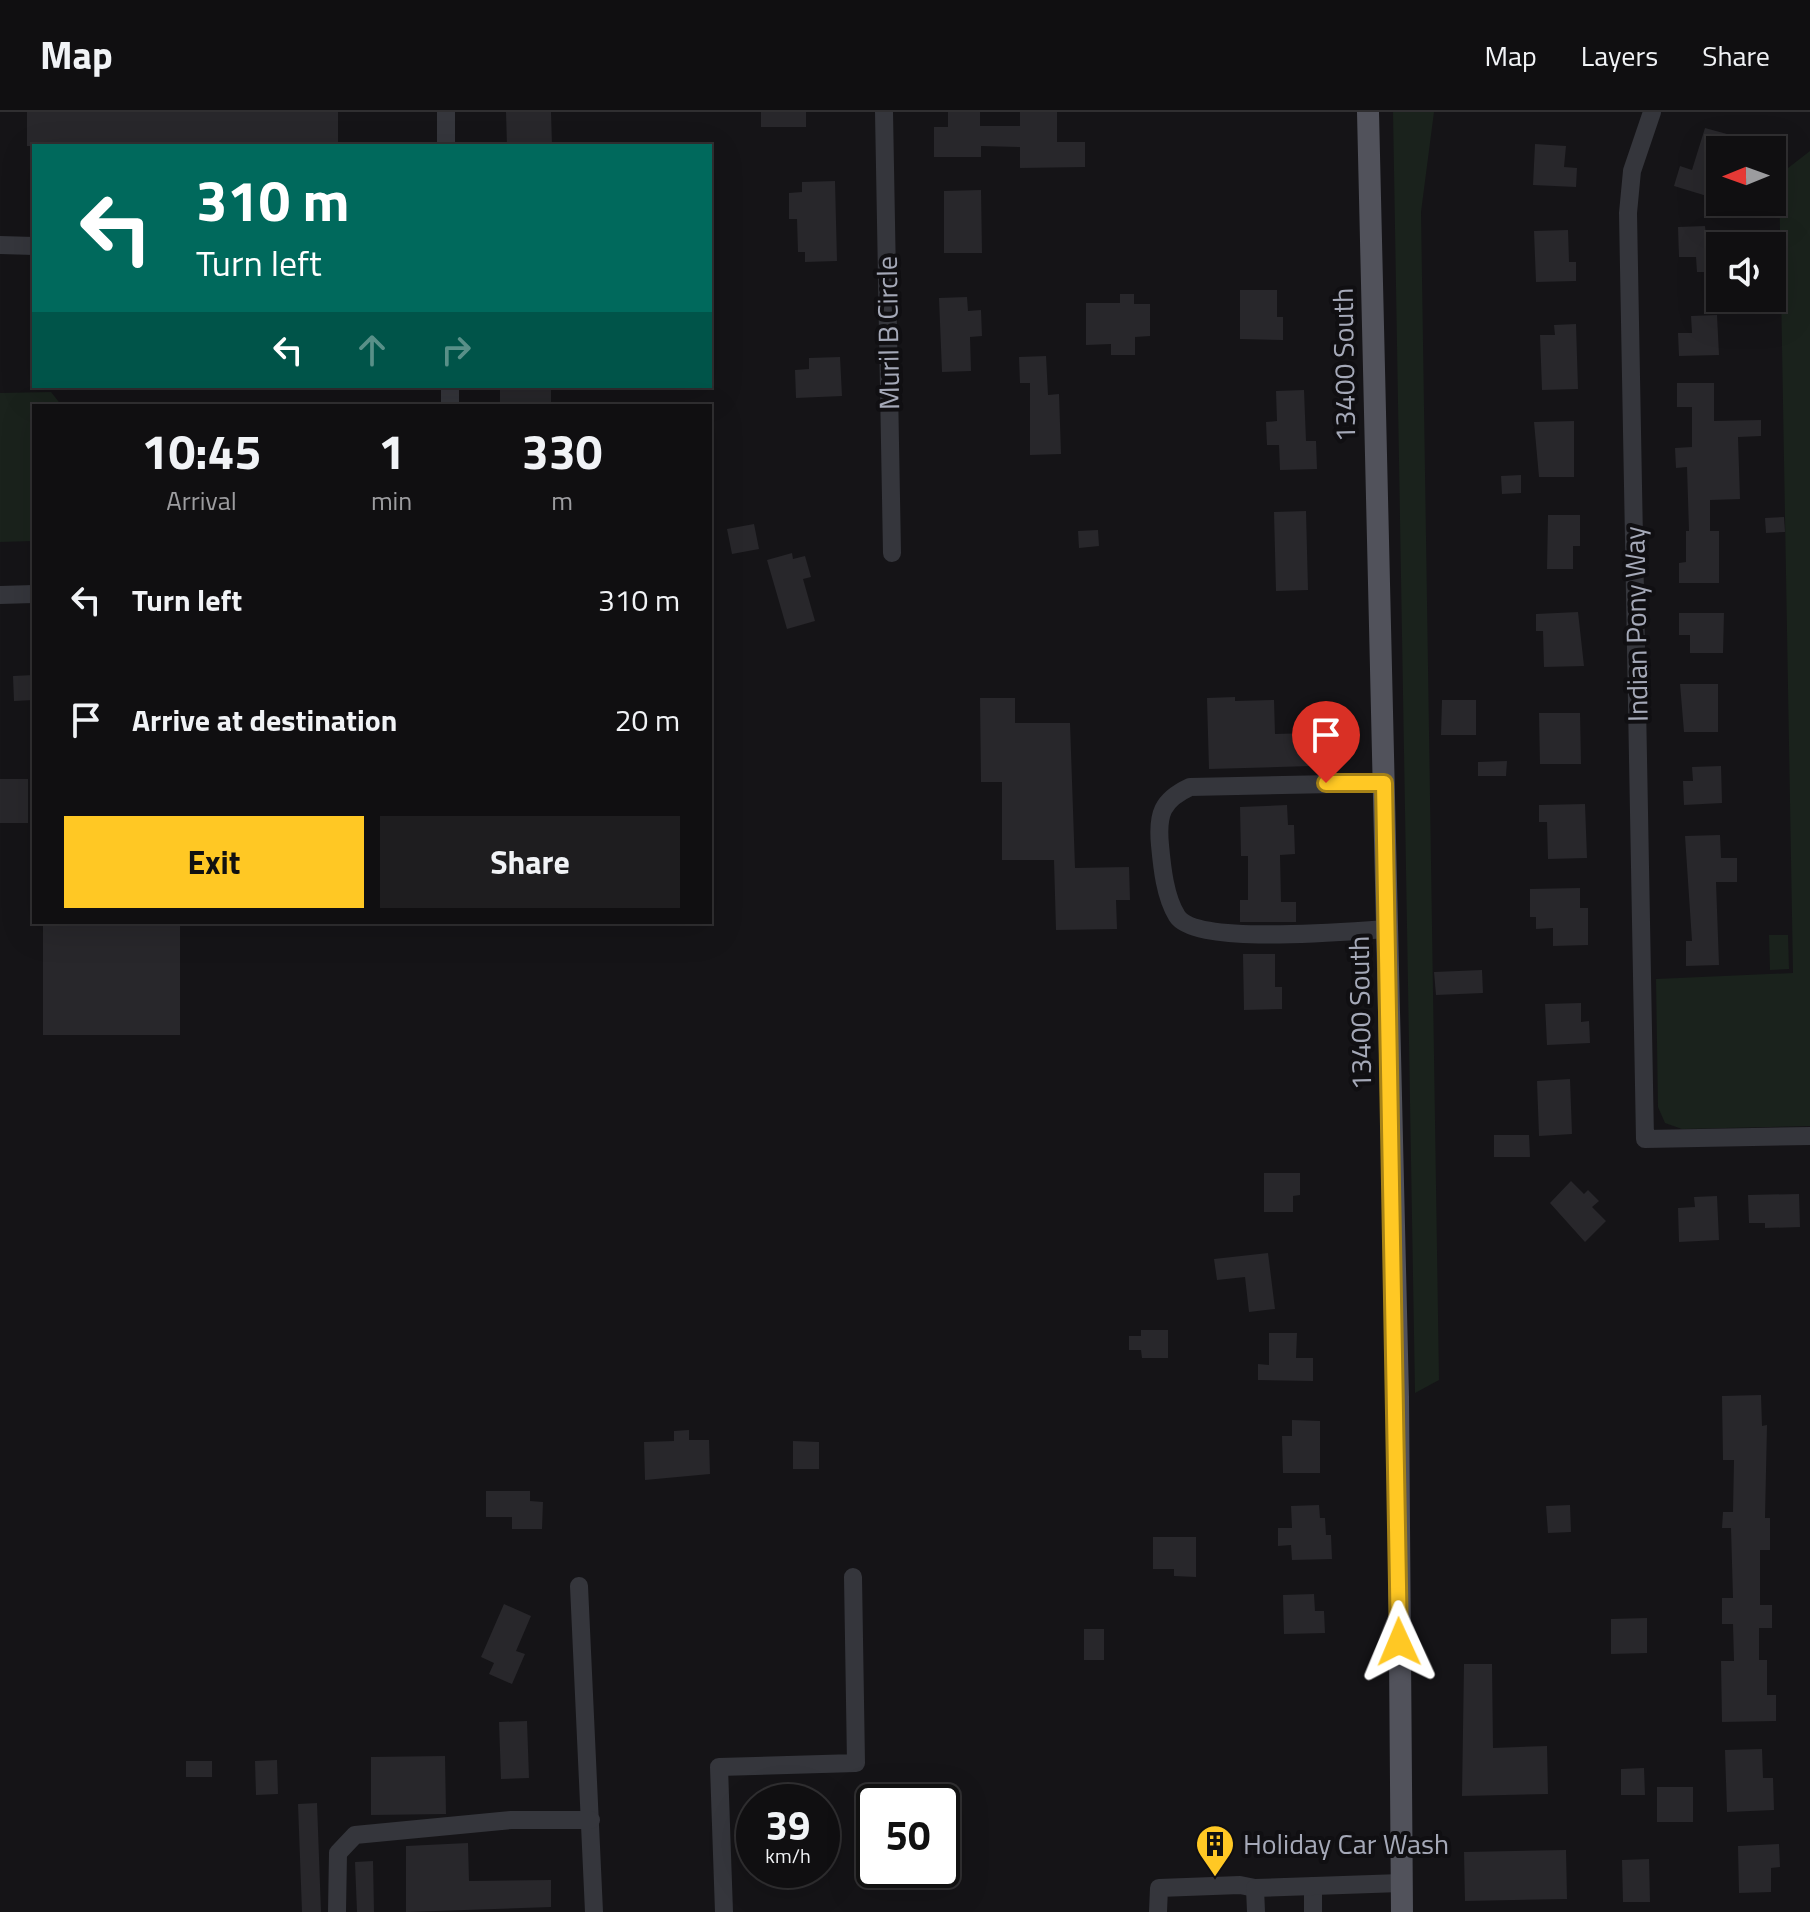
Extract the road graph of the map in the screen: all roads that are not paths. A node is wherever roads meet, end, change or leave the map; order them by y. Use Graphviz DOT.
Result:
graph roads {
  1 [pos="446,112"];
  2 [pos="884,112"];
  3 [pos="1368,112"];
  4 [pos="1652,112"];
  5 [pos="446,144"];
  6 [pos="0,245"];
  7 [pos="32,246"];
  8 [pos="892,553"];
  9 [pos="32,594"];
  10 [pos="0,595"];
  11 [pos="1384,783"];
  12 [pos="1388,929"];
  13 [pos="1810,1136"];
  14 [pos="853,1577"];
  15 [pos="579,1586"];
  16 [pos="591,1820"];
  17 [pos="1401,1883"];
  18 [pos="1313,1886"];
  19 [pos="1255,1888"];
  20 [pos="337,1912"];
  21 [pos="594,1912"];
  22 [pos="724,1912"];
  23 [pos="1158,1912"];
  24 [pos="1256,1912"];
  25 [pos="1313,1912"];
  26 [pos="1402,1912"];
  1 -- 5 [label="street"];
  2 -- 8 [label="street, Muril B Circle"];
  3 -- 11 [label="main road, 13400 South"];
  4 -- 13 [label="street, Indian Pony Way"];
  6 -- 7 [label="street"];
  9 -- 10 [label="street"];
  11 -- 12 [label="main road, 13400 South"];
  11 -- 12 [label="street"];
  12 -- 17 [label="main road, 13400 South"];
  14 -- 22 [label="street"];
  15 -- 16 [label="street"];
  16 -- 20 [label="street"];
  16 -- 21 [label="street"];
  17 -- 18 [label="street"];
  17 -- 26 [label="main road, 13400 South"];
  18 -- 19 [label="street"];
  18 -- 25 [label="street"];
  19 -- 23 [label="street"];
  19 -- 24 [label="street"];
}
